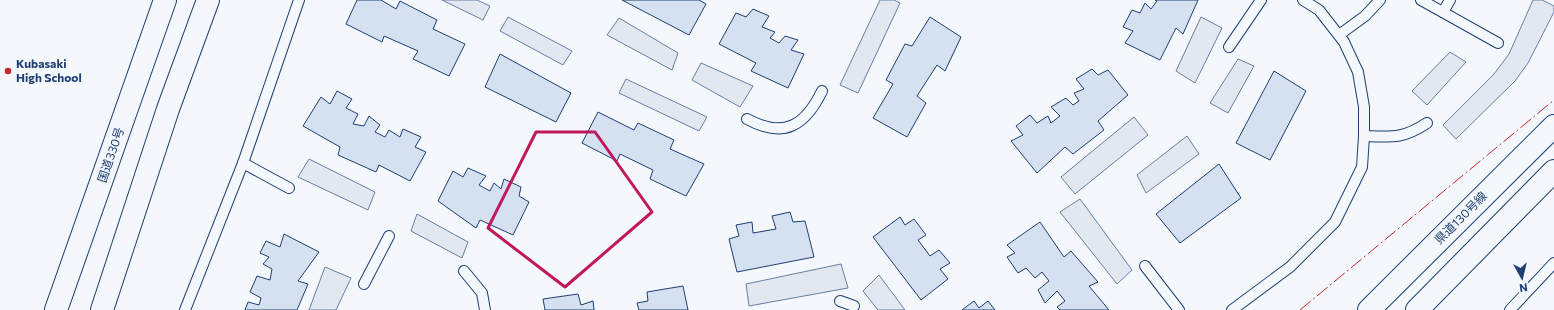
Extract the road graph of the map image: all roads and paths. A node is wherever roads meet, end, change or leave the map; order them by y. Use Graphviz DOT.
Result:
graph roads {
  1 [pos="165,0"];
  2 [pos="208,0"];
  3 [pos="299,0"];
  4 [pos="1261,0"];
  5 [pos="1303,0"];
  6 [pos="1380,0"];
  7 [pos="1421,0"];
  8 [pos="1450,0"];
  9 [pos="1443,12"];
  10 [pos="1339,35"];
  11 [pos="1498,43"];
  12 [pos="1229,47"];
  13 [pos="822,91"];
  14 [pos="747,119"];
  15 [pos="1427,123"];
  16 [pos="1554,126"];
  17 [pos="1364,136"];
  18 [pos="243,163"];
  19 [pos="1554,171"];
  20 [pos="289,188"];
  21 [pos="389,236"];
  22 [pos="1554,263"];
  23 [pos="1145,266"];
  24 [pos="464,270"];
  25 [pos="364,284"];
  26 [pos="840,301"];
  27 [pos="854,306"];
  28 [pos="56,310"];
  29 [pos="102,310"];
  30 [pos="185,310"];
  31 [pos="485,310"];
  32 [pos="1179,310"];
  33 [pos="1232,310"];
  34 [pos="1369,310"];
  35 [pos="1417,310"];
  36 [pos="1510,310"];
  1 -- 28 [label="main road, 国道330号"];
  2 -- 29 [label="main road"];
  3 -- 18 [label="lane"];
  4 -- 12 [label="lane"];
  5 -- 10 [label="lane"];
  6 -- 10 [label="lane"];
  7 -- 9 [label="lane"];
  8 -- 9 [label="lane"];
  9 -- 11 [label="lane"];
  10 -- 17 [label="lane"];
  13 -- 14 [label="lane"];
  15 -- 17 [label="lane"];
  16 -- 34 [label="main road, 県道130号線"];
  17 -- 33 [label="lane"];
  18 -- 20 [label="lane"];
  18 -- 30 [label="lane"];
  19 -- 35 [label="main road"];
  21 -- 25 [label="lane"];
  22 -- 36 [label="lane"];
  23 -- 32 [label="lane"];
  24 -- 31 [label="lane"];
  26 -- 27 [label="lane"];
}
